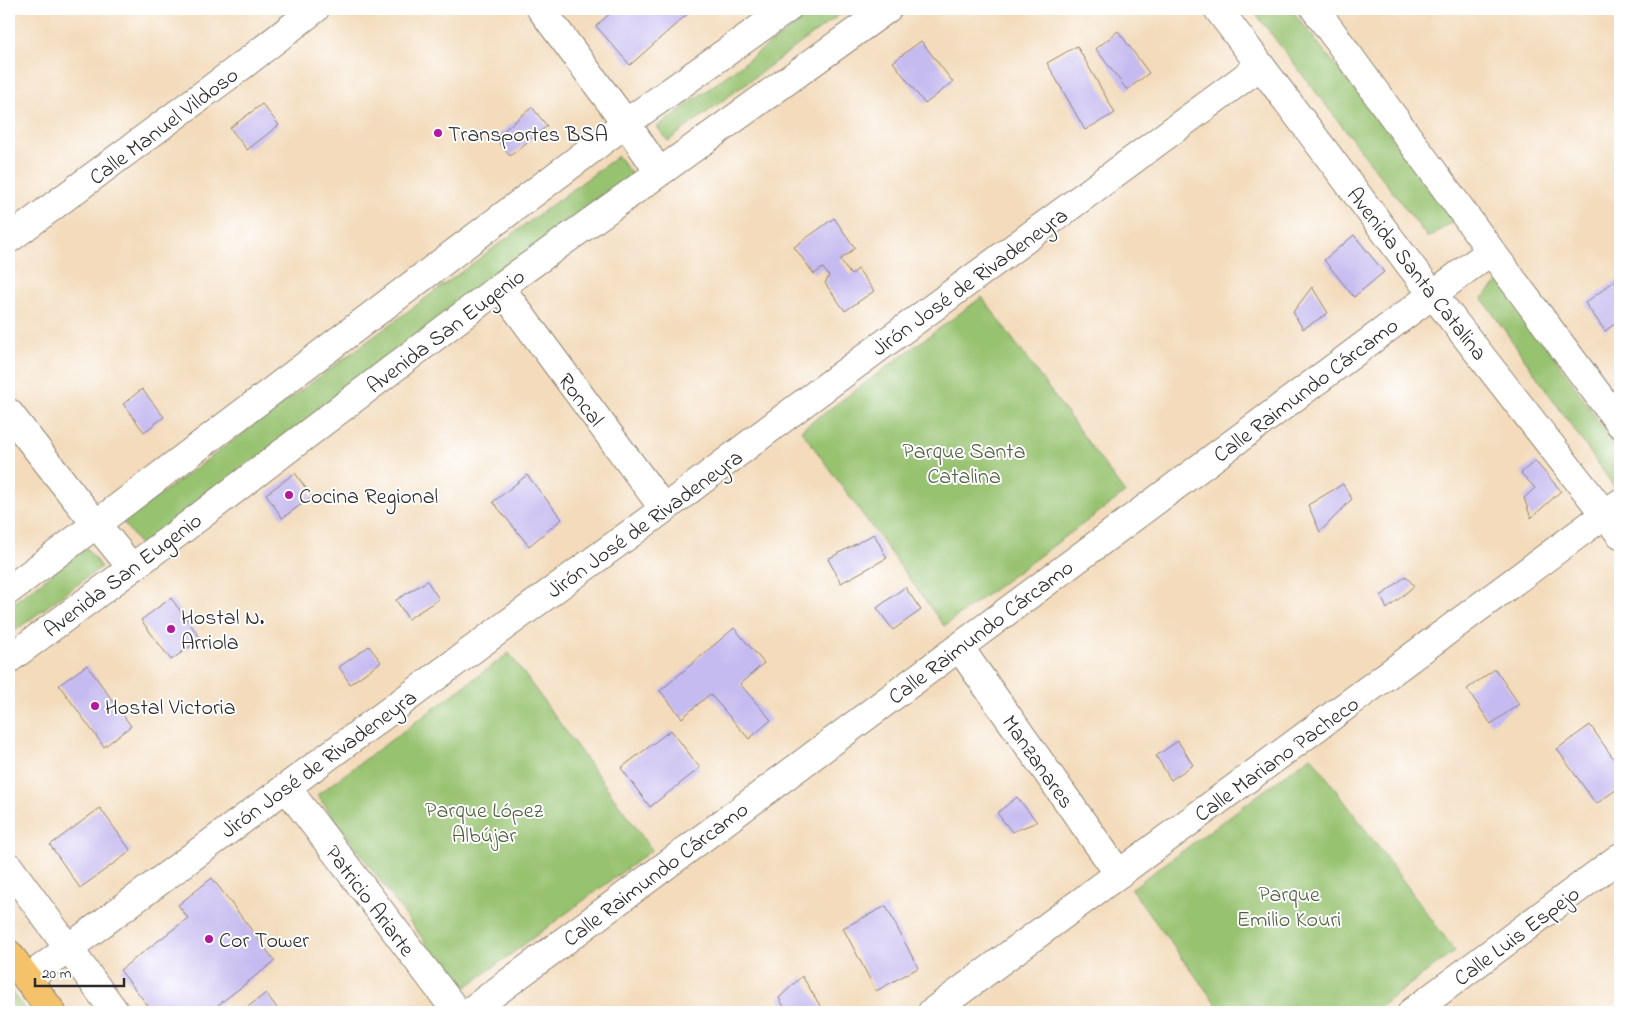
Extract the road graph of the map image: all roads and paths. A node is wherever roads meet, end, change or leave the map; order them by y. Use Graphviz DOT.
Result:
graph roads {
  1 [pos="315,9"];
  2 [pos="540,9"];
  3 [pos="787,9"];
  4 [pos="887,9"];
  5 [pos="1218,9"];
  6 [pos="1319,10"];
  7 [pos="1260,66"];
  8 [pos="626,122"];
  9 [pos="660,172"];
  10 [pos="9,239"];
  11 [pos="1491,251"];
  12 [pos="500,287"];
  13 [pos="1433,294"];
  14 [pos="9,413"];
  15 [pos="1620,424"];
  16 [pos="664,509"];
  17 [pos="1615,517"];
  18 [pos="96,524"];
  19 [pos="132,568"];
  20 [pos="9,590"];
  21 [pos="959,648"];
  22 [pos="9,658"];
  23 [pos="286,787"];
  24 [pos="1620,857"];
  25 [pos="9,867"];
  26 [pos="1119,874"];
  27 [pos="68,948"];
  28 [pos="9,954"];
  29 [pos="27,979"];
  30 [pos="52,1012"];
  31 [pos="115,1012"];
  32 [pos="457,1012"];
  33 [pos="469,1012"];
  34 [pos="932,1012"];
  35 [pos="1412,1012"];
  1 -- 10 [label="street, Calle Manuel Vildoso"];
  2 -- 8 [label="street"];
  3 -- 8 [label="street"];
  4 -- 9 [label="street, Avenida San Eugenio"];
  5 -- 7 [label="street, Avenida Santa Catalina"];
  6 -- 11 [label="street"];
  7 -- 13 [label="street, Avenida Santa Catalina"];
  7 -- 16 [label="street, Jirón José de Rivadeneyra"];
  8 -- 9 [label="street"];
  8 -- 18 [label="street"];
  9 -- 12 [label="street, Avenida San Eugenio"];
  11 -- 13 [label="street, Calle Raimundo Cárcamo"];
  11 -- 15 [label="street"];
  12 -- 16 [label="street, Roncal"];
  12 -- 19 [label="street, Avenida San Eugenio"];
  13 -- 17 [label="street, Avenida Santa Catalina"];
  13 -- 21 [label="street, Calle Raimundo Cárcamo"];
  14 -- 18 [label="street"];
  16 -- 23 [label="street, Jirón José de Rivadeneyra"];
  17 -- 26 [label="street, Calle Mariano Pacheco"];
  18 -- 19 [label="street"];
  18 -- 20 [label="street"];
  19 -- 22 [label="street, Avenida San Eugenio"];
  21 -- 26 [label="street, Manzanares"];
  21 -- 33 [label="street, Calle Raimundo Cárcamo"];
  23 -- 27 [label="street, Jirón José de Rivadeneyra"];
  23 -- 32 [label="street, Patricio Ariarte"];
  24 -- 35 [label="street, Calle Luis Espejo"];
  25 -- 27 [label="street"];
  26 -- 34 [label="street, Calle Mariano Pacheco"];
  27 -- 29 [label="street, Jirón José de Rivadeneyra"];
  27 -- 31 [label="street"];
  28 -- 29 [label="main road"];
  29 -- 30 [label="main road"];
}
